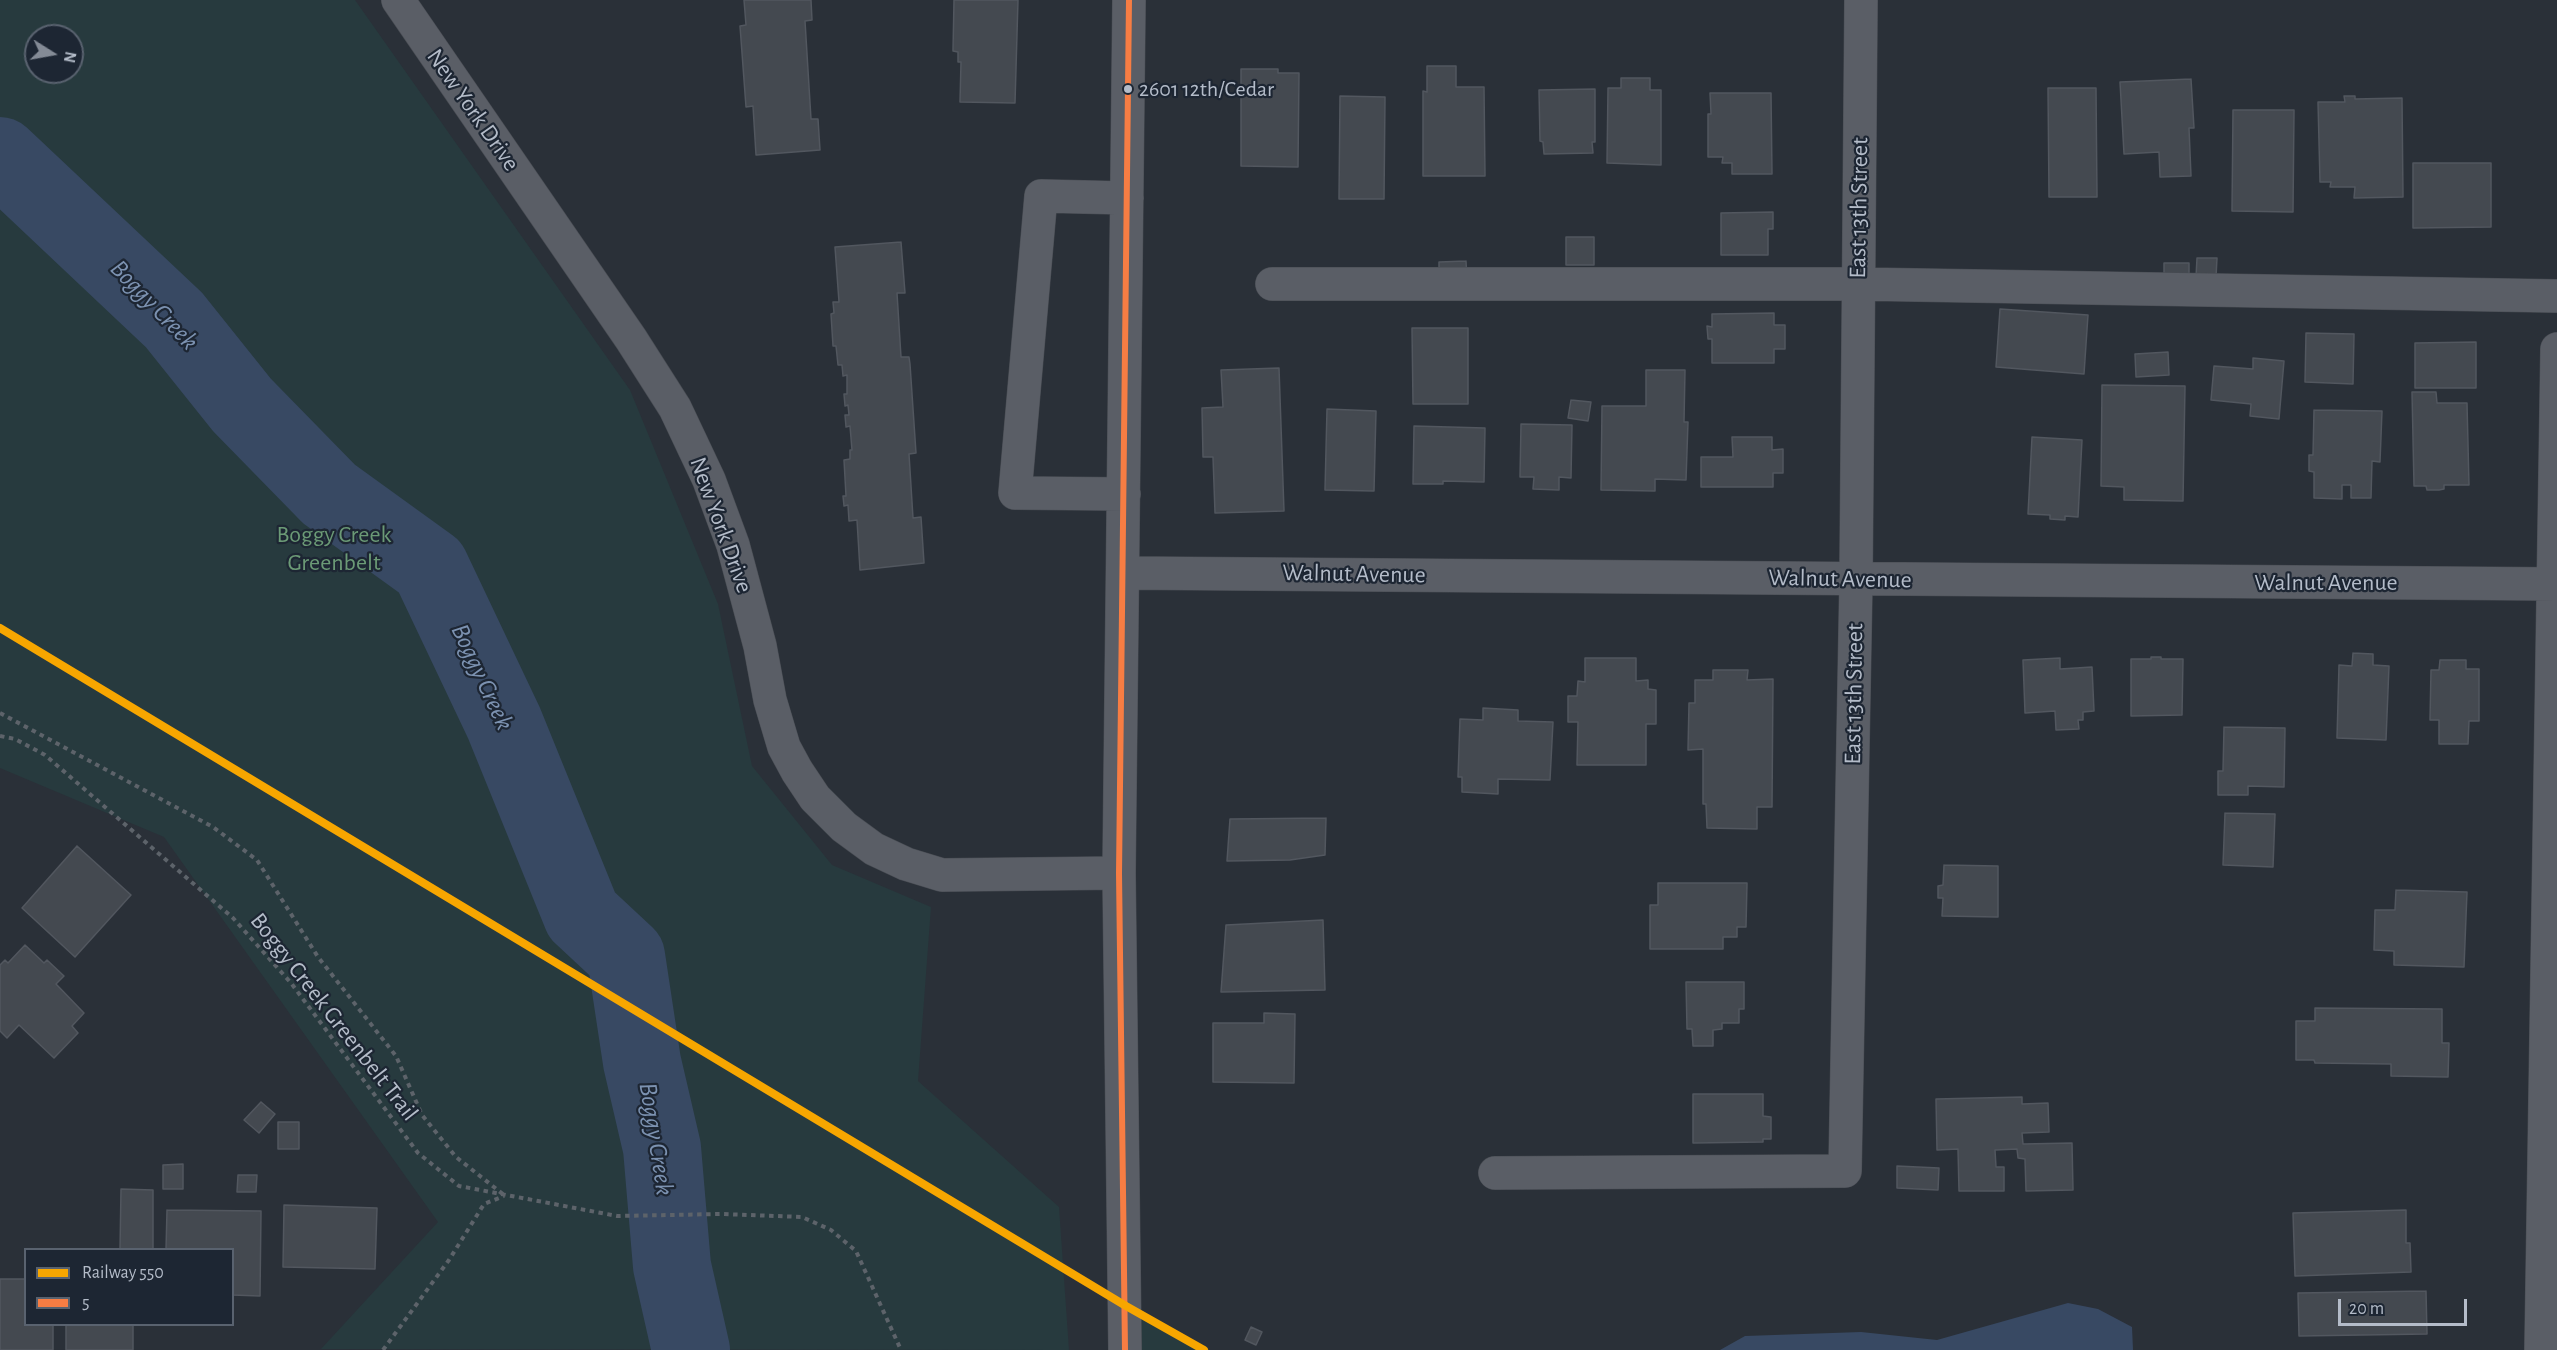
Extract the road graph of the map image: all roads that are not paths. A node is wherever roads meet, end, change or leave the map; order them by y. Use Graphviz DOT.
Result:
graph roads {
  1 [pos="398,0"];
  2 [pos="1130,0"];
  3 [pos="1861,0"];
  4 [pos="1127,198"];
  5 [pos="1272,284"];
  6 [pos="1858,284"];
  7 [pos="2557,296"];
  8 [pos="2557,350"];
  9 [pos="1124,494"];
  10 [pos="1123,573"];
  11 [pos="1856,580"];
  12 [pos="2556,584"];
  13 [pos="1119,873"];
  14 [pos="2553,875"];
  15 [pos="2550,1170"];
  16 [pos="1494,1173"];
  17 [pos="1125,1350"];
  18 [pos="2541,1350"];
  1 -- 13 [label="street, New York Drive"];
  2 -- 4 [label="street"];
  3 -- 6 [label="street, East 13th Street"];
  4 -- 9 [label="street"];
  4 -- 9 [label="street"];
  5 -- 6 [label="street"];
  6 -- 7 [label="street"];
  6 -- 11 [label="street, East 13th Street"];
  8 -- 12 [label="street"];
  9 -- 10 [label="street"];
  10 -- 11 [label="street, Walnut Avenue"];
  10 -- 13 [label="street"];
  11 -- 12 [label="street, Walnut Avenue"];
  11 -- 16 [label="street, East 13th Street"];
  12 -- 14 [label="street"];
  13 -- 17 [label="street"];
  14 -- 15 [label="street"];
  15 -- 18 [label="street"];
}
